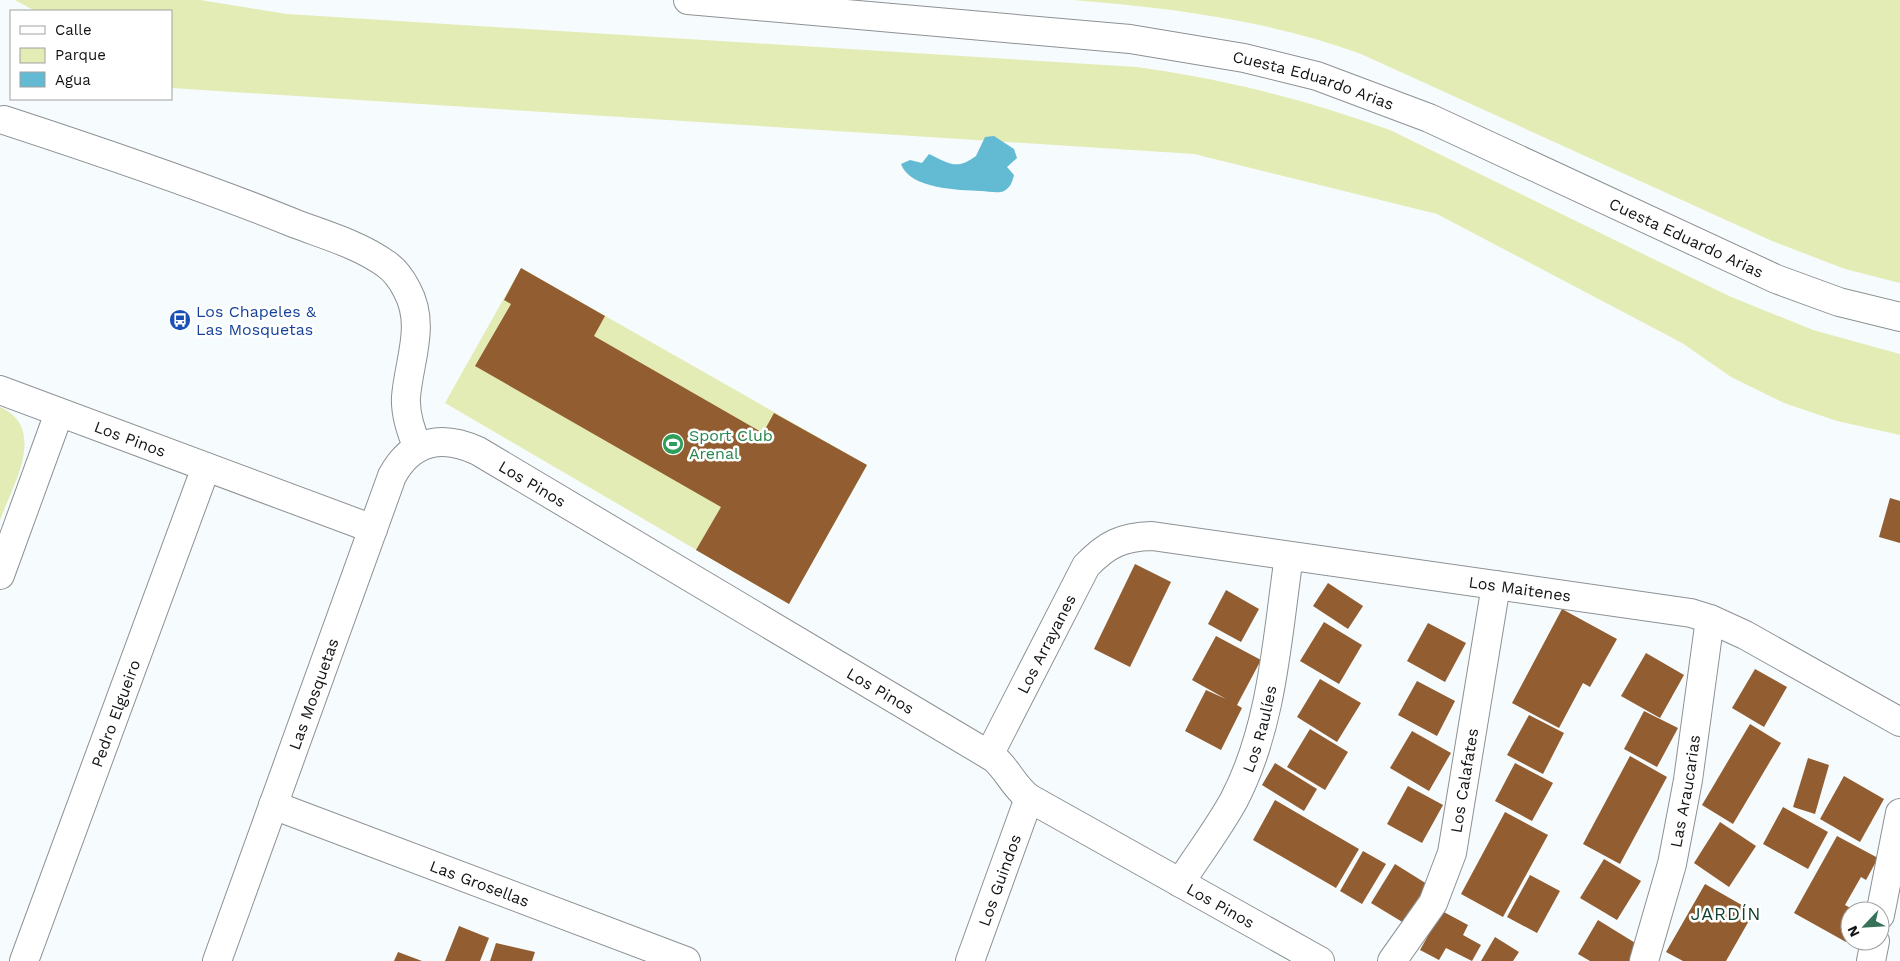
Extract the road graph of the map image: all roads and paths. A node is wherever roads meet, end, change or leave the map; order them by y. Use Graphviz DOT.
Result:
graph roads {
  1 [pos="688,0"];
  2 [pos="4,120"];
  3 [pos="1900,317"];
  4 [pos="0,390"];
  5 [pos="59,413"];
  6 [pos="424,445"];
  7 [pos="206,467"];
  8 [pos="373,529"];
  9 [pos="1115,542"];
  10 [pos="1289,556"];
  11 [pos="0,575"];
  12 [pos="1496,585"];
  13 [pos="1710,619"];
  14 [pos="1900,722"];
  15 [pos="989,755"];
  16 [pos="1029,798"];
  17 [pos="273,805"];
  18 [pos="1900,813"];
  19 [pos="1180,883"];
  20 [pos="1883,901"];
  21 [pos="24,961"];
  22 [pos="217,961"];
  23 [pos="686,961"];
  24 [pos="970,961"];
  25 [pos="1320,961"];
  26 [pos="1392,961"];
  27 [pos="1644,961"];
  1 -- 3 [label="street, Cuesta Eduardo Arias"];
  2 -- 6 [label="street"];
  4 -- 5 [label="street, Los Pinos"];
  5 -- 7 [label="street, Los Pinos"];
  5 -- 11 [label="street"];
  6 -- 8 [label="street, Las Mosquetas"];
  6 -- 15 [label="street, Los Pinos"];
  7 -- 8 [label="street, Los Pinos"];
  7 -- 21 [label="street, Pedro Elgueiro"];
  8 -- 17 [label="street, Las Mosquetas"];
  9 -- 10 [label="street, Los Maitenes"];
  9 -- 15 [label="street, Los Arrayanes"];
  10 -- 12 [label="street, Los Maitenes"];
  10 -- 19 [label="street, Los Raulíes"];
  12 -- 13 [label="street, Los Maitenes"];
  12 -- 26 [label="street, Los Calafates"];
  13 -- 14 [label="street, Los Maitenes"];
  13 -- 27 [label="street, Las Araucarias"];
  15 -- 16 [label="street, Los Pinos"];
  16 -- 19 [label="street, Los Pinos"];
  16 -- 24 [label="street, Los Guindos"];
  17 -- 22 [label="street, Las Mosquetas"];
  17 -- 23 [label="street, Las Grosellas"];
  18 -- 20 [label="street"];
  19 -- 25 [label="street, Los Pinos"];
}
